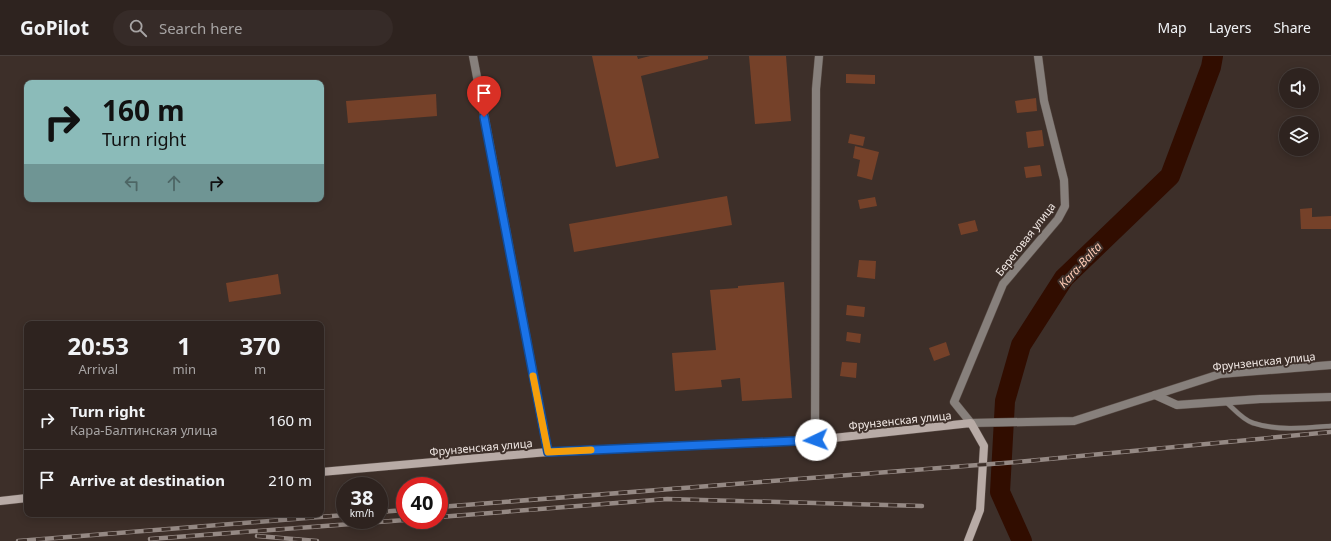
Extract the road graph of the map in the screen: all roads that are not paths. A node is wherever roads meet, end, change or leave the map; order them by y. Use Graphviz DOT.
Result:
graph roads {
  1 [pos="473,56"];
  2 [pos="819,56"];
  3 [pos="1038,56"];
  4 [pos="1331,365"];
  5 [pos="1155,395"];
  6 [pos="1331,397"];
  7 [pos="1226,402"];
  8 [pos="971,424"];
  9 [pos="1331,426"];
  10 [pos="816,440"];
  11 [pos="548,452"];
  12 [pos="324,472"];
  13 [pos="24,498"];
  14 [pos="0,501"];
  15 [pos="968,541"];
  1 -- 11 [label="street"];
  2 -- 10 [label="street"];
  3 -- 8 [label="street, Береговая улица"];
  4 -- 5 [label="street, Фрунзенская улица"];
  5 -- 7 [label="street"];
  5 -- 8 [label="street, Фрунзенская улица"];
  6 -- 7 [label="street"];
  7 -- 9 [label="lane"];
  8 -- 10 [label="street, Фрунзенская улица"];
  8 -- 15 [label="street"];
  10 -- 11 [label="street, Фрунзенская улица"];
  11 -- 12 [label="street, Фрунзенская улица"];
  13 -- 14 [label="street"];
}
